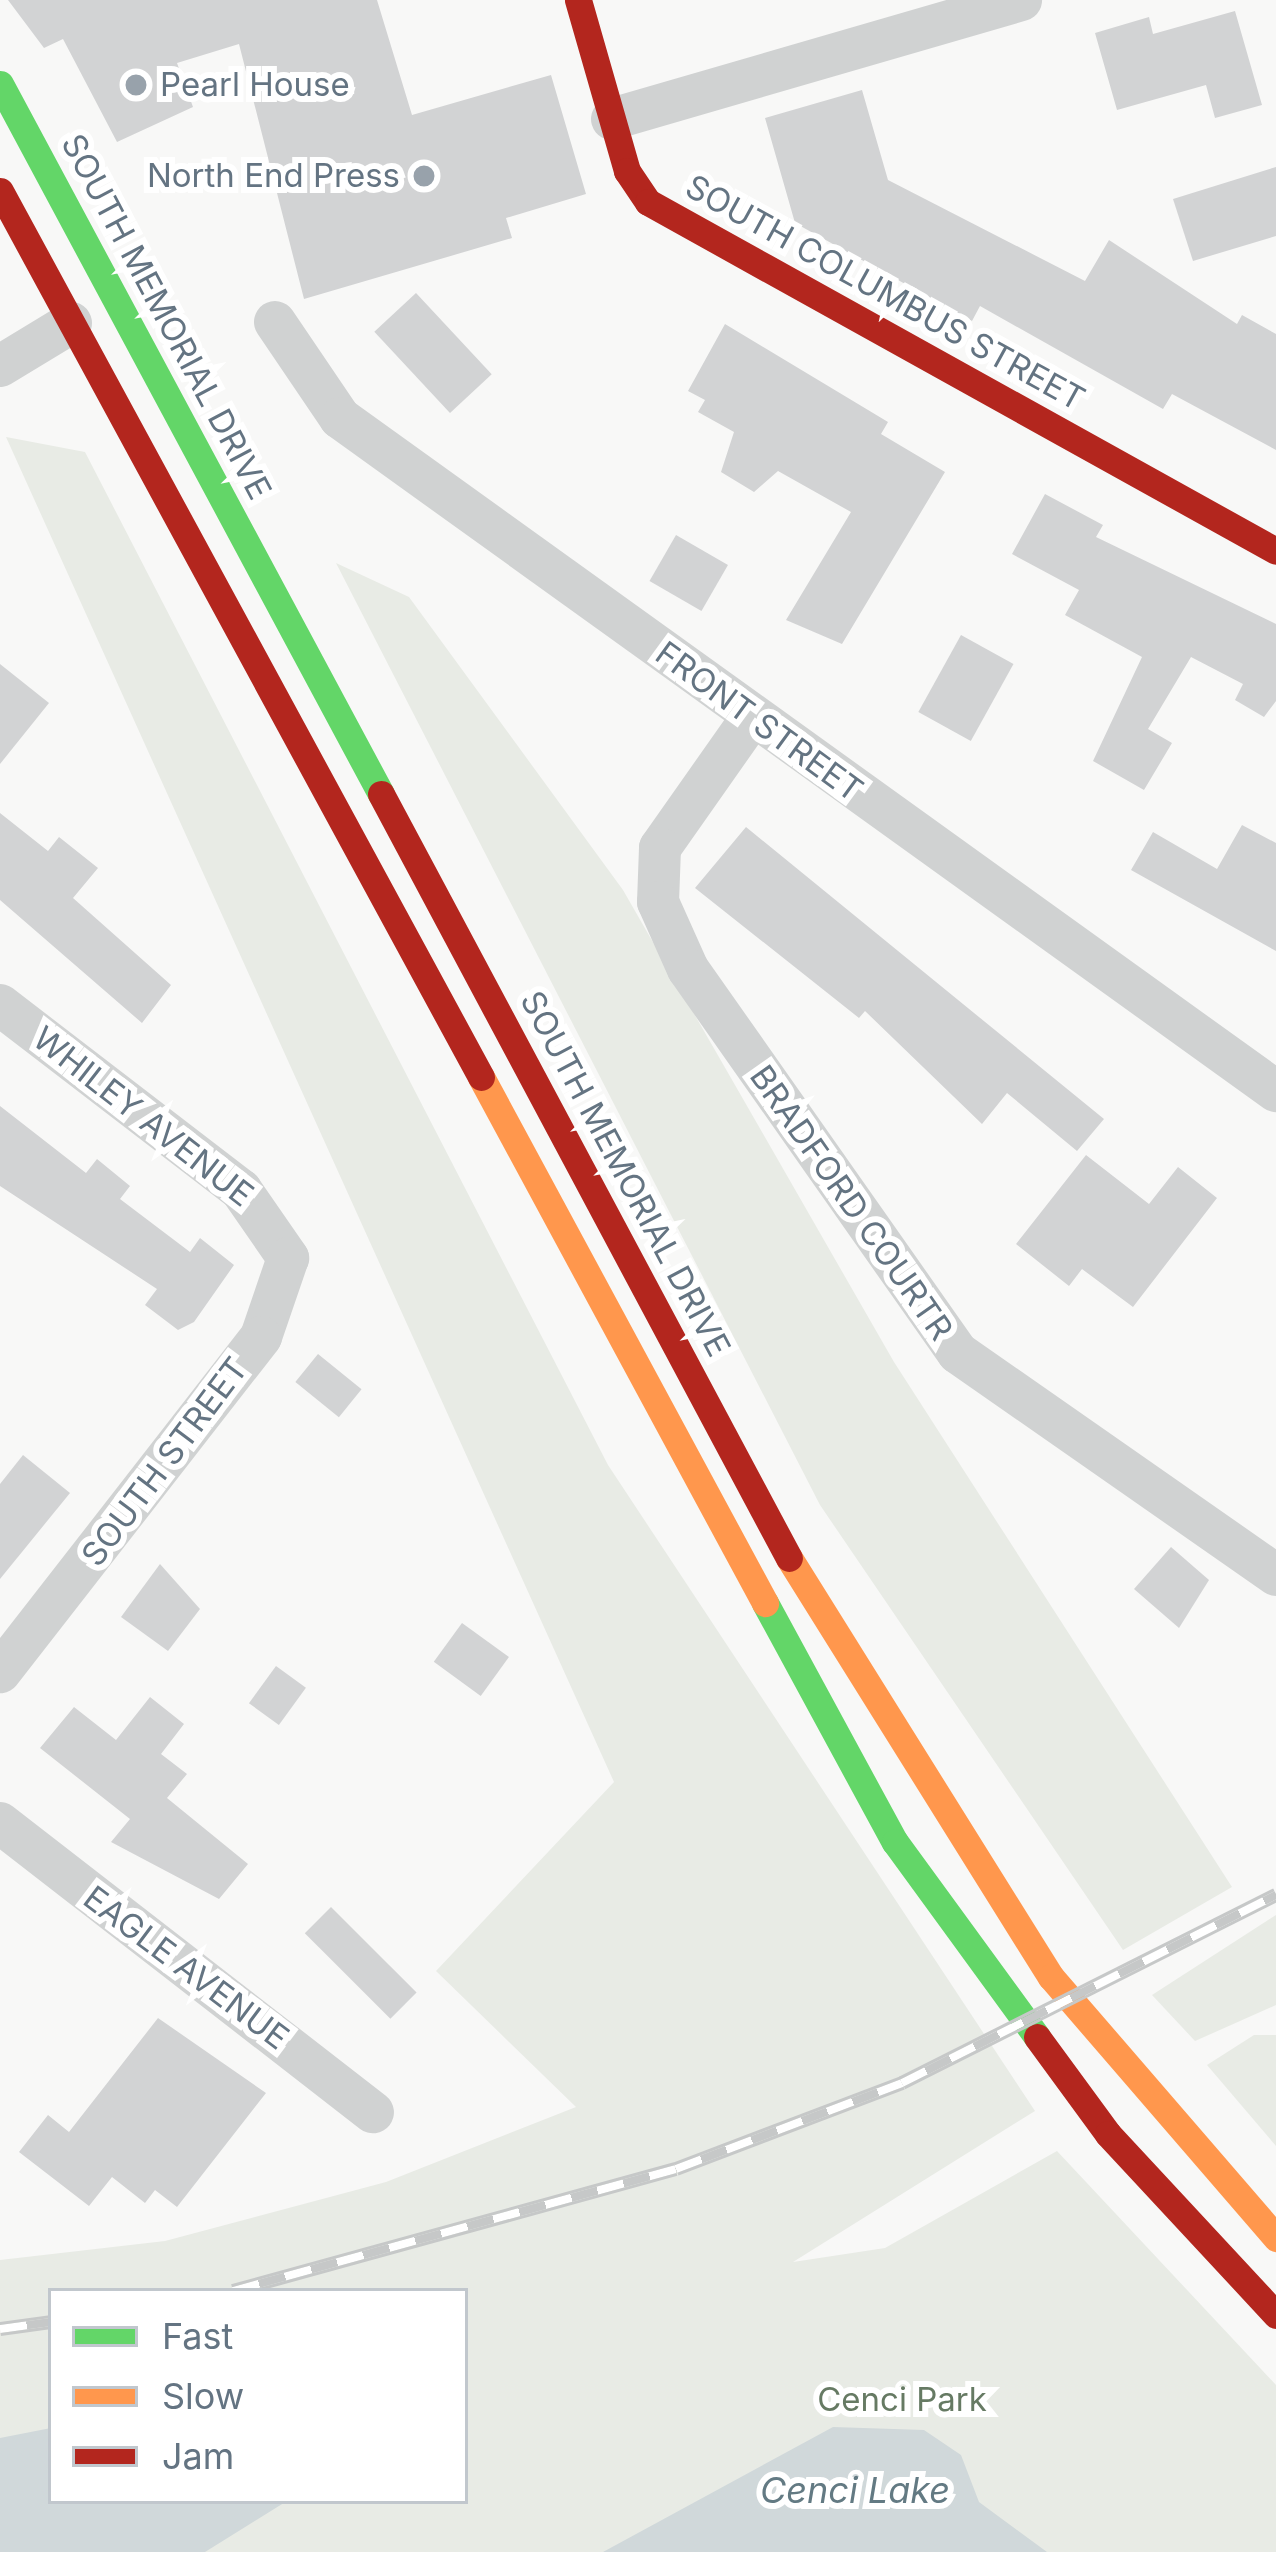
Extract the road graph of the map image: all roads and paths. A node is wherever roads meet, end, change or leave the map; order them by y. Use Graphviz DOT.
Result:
graph roads {
  1 [pos="578,0"];
  2 [pos="1021,0"];
  3 [pos="0,84"];
  4 [pos="612,119"];
  5 [pos="0,191"];
  6 [pos="274,322"];
  7 [pos="71,323"];
  8 [pos="0,366"];
  9 [pos="1276,551"];
  10 [pos="752,717"];
  11 [pos="0,1005"];
  12 [pos="1276,1090"];
  13 [pos="281,1234"];
  14 [pos="1276,1575"];
  15 [pos="0,1672"];
  16 [pos="0,1823"];
  17 [pos="373,2112"];
  18 [pos="1271,2233"];
  19 [pos="1276,2315"];
  1 -- 4 [label="main road, SOUTH COLUMBUS STREET"];
  2 -- 4 [label="street"];
  3 -- 18 [label="main road, SOUTH MEMORIAL DRIVE"];
  4 -- 9 [label="main road, SOUTH COLUMBUS STREET"];
  5 -- 7 [label="main road"];
  6 -- 10 [label="street, FRONT STREET"];
  7 -- 8 [label="street"];
  7 -- 19 [label="main road"];
  10 -- 12 [label="street, FRONT STREET"];
  10 -- 14 [label="street, BRADFORD COURTR"];
  11 -- 13 [label="street, WHILEY AVENUE"];
  13 -- 15 [label="street, SOUTH STREET"];
  16 -- 17 [label="street, EAGLE AVENUE"];
}
